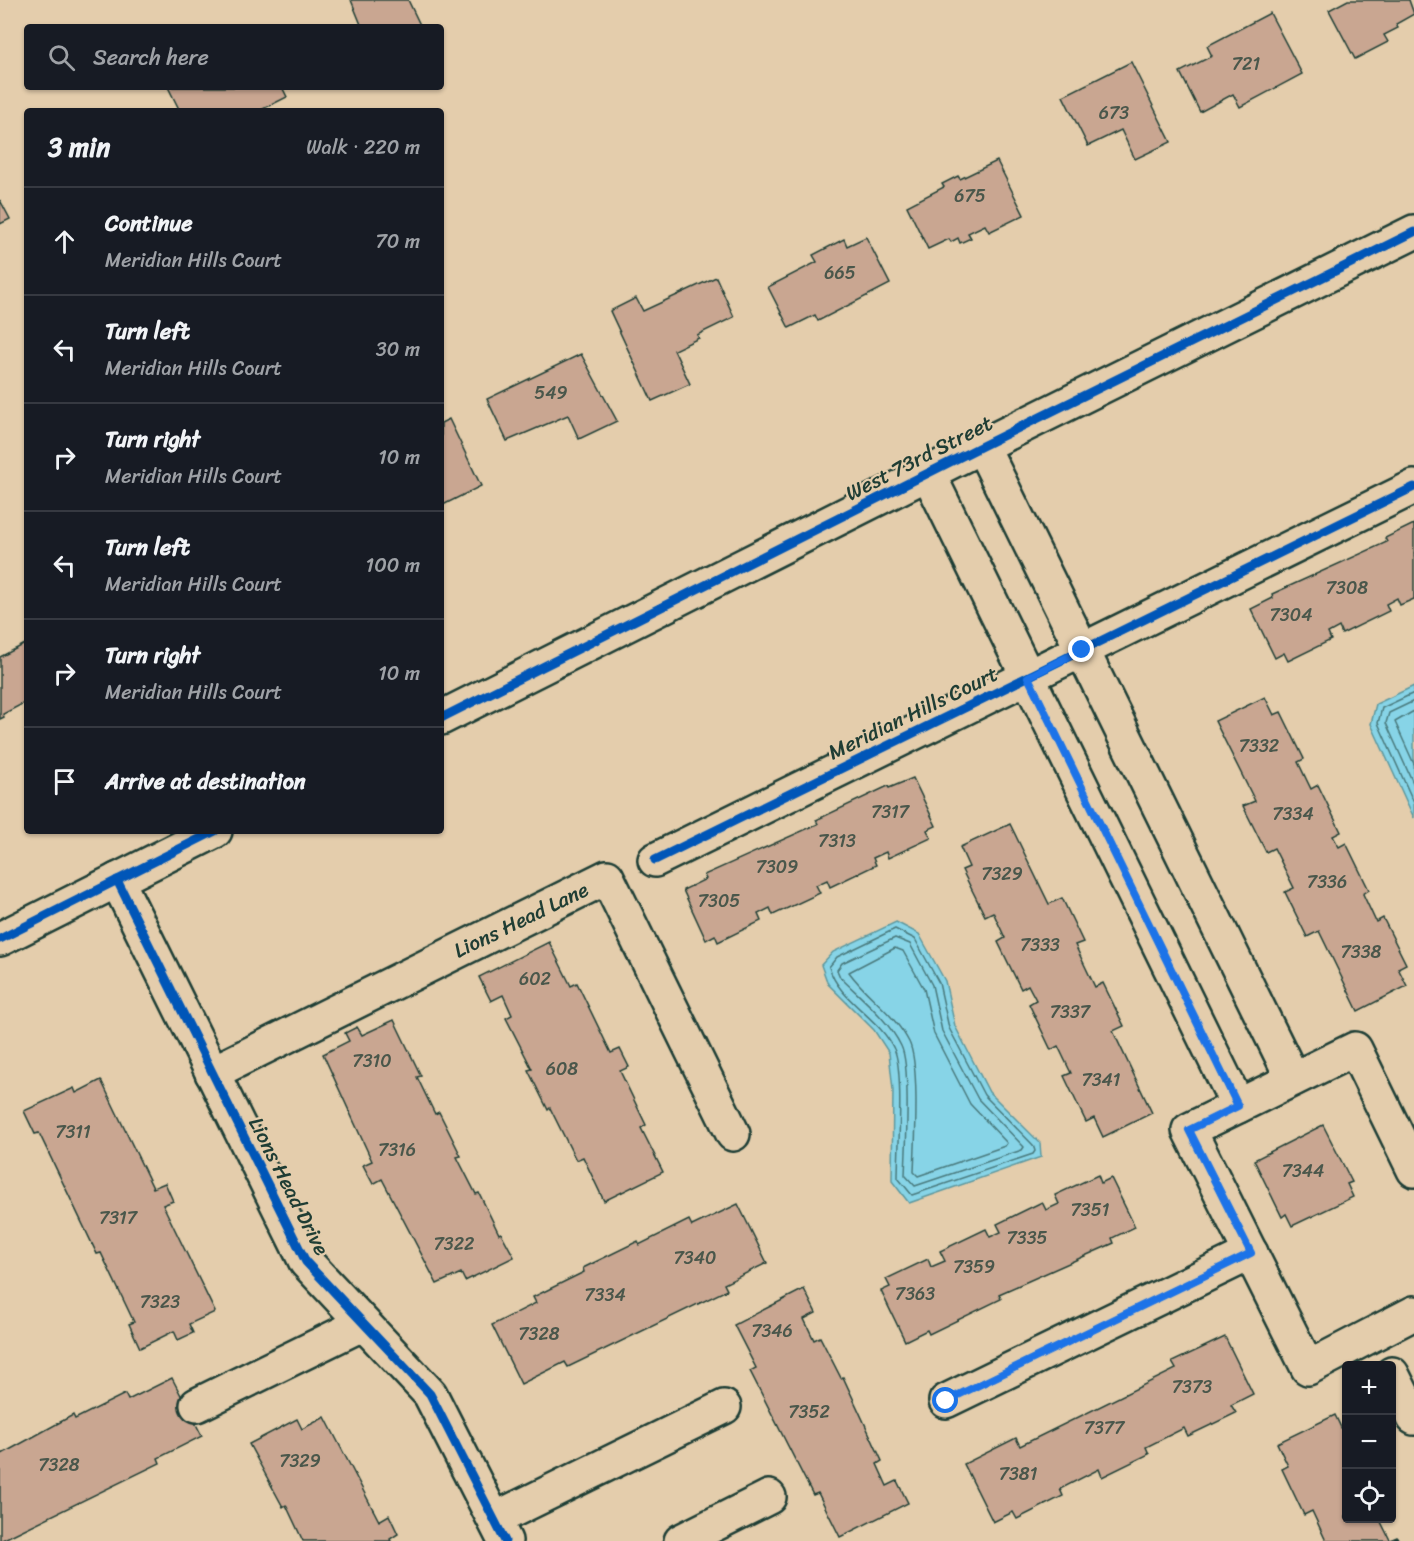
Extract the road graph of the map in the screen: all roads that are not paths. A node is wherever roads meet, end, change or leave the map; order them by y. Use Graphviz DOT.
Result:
graph roads {
  1 [pos="1414,232"];
  2 [pos="982,446"];
  3 [pos="928,473"];
  4 [pos="1414,487"];
  5 [pos="1082,650"];
  6 [pos="1028,677"];
  7 [pos="444,716"];
  8 [pos="209,834"];
  9 [pos="655,860"];
  10 [pos="117,880"];
  11 [pos="0,939"];
  12 [pos="212,1073"];
  13 [pos="1293,1079"];
  14 [pos="1238,1106"];
  15 [pos="734,1134"];
  16 [pos="1414,1170"];
  17 [pos="1251,1253"];
  18 [pos="1414,1313"];
  19 [pos="362,1324"];
  20 [pos="1371,1334"];
  21 [pos="1385,1361"];
  22 [pos="1396,1382"];
  23 [pos="946,1401"];
  24 [pos="197,1405"];
  25 [pos="724,1407"];
  26 [pos="1414,1418"];
  27 [pos="769,1497"];
  28 [pos="500,1530"];
  29 [pos="681,1541"];
  1 -- 2 [label="street, West 73rd Street"];
  2 -- 3 [label="street, West 73rd Street"];
  2 -- 5 [label="street"];
  3 -- 6 [label="street, Meridian Hills Court"];
  3 -- 7 [label="street, West 73rd Street"];
  4 -- 5 [label="street, Meridian Hills Court"];
  5 -- 6 [label="street, Meridian Hills Court"];
  5 -- 13 [label="street"];
  6 -- 9 [label="street, Meridian Hills Court"];
  6 -- 14 [label="street, Meridian Hills Court"];
  8 -- 10 [label="street"];
  10 -- 11 [label="street"];
  10 -- 12 [label="street, Lions Head Drive"];
  12 -- 15 [label="street, Lions Head Lane"];
  12 -- 19 [label="street, Lions Head Drive"];
  13 -- 14 [label="street"];
  13 -- 16 [label="street"];
  14 -- 17 [label="street"];
  17 -- 20 [label="street"];
  17 -- 23 [label="street"];
  18 -- 20 [label="street"];
  19 -- 24 [label="street"];
  19 -- 28 [label="street, Lions Head Drive"];
  20 -- 21 [label="street"];
  22 -- 26 [label="street"];
  25 -- 28 [label="street, Lions Head Drive"];
  27 -- 29 [label="street"];
}
